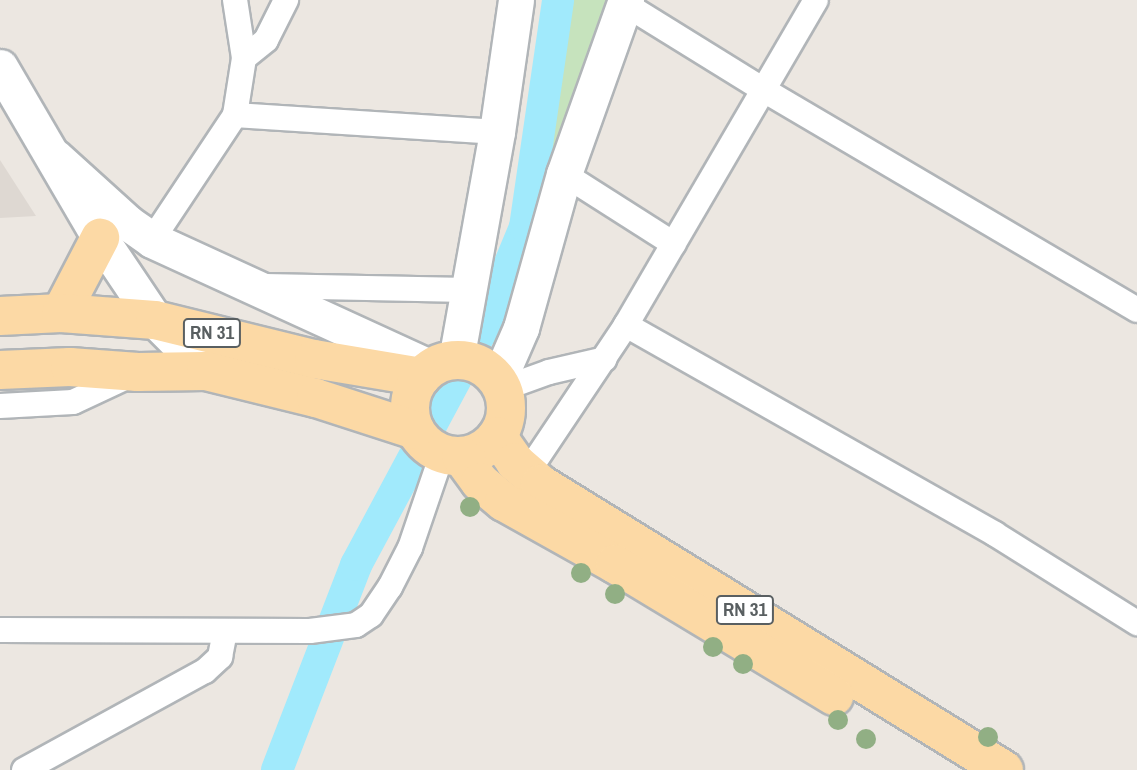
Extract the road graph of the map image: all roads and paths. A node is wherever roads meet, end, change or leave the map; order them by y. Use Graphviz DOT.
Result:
graph roads {
  1 [pos="235,0"];
  2 [pos="286,0"];
  3 [pos="516,0"];
  4 [pos="816,0"];
  5 [pos="625,2"];
  6 [pos="244,58"];
  7 [pos="0,67"];
  8 [pos="762,89"];
  9 [pos="235,115"];
  10 [pos="497,132"];
  11 [pos="55,157"];
  12 [pos="564,174"];
  13 [pos="100,238"];
  14 [pos="152,240"];
  15 [pos="674,244"];
  16 [pos="248,285"];
  17 [pos="469,290"];
  18 [pos="1137,310"];
  19 [pos="61,313"];
  20 [pos="0,316"];
  21 [pos="155,320"];
  22 [pos="626,325"];
  23 [pos="605,359"];
  24 [pos="436,368"];
  25 [pos="0,370"];
  26 [pos="138,372"];
  27 [pos="206,372"];
  28 [pos="500,385"];
  29 [pos="0,405"];
  30 [pos="497,436"];
  31 [pos="439,447"];
  32 [pos="527,473"];
  33 [pos="1137,623"];
  34 [pos="0,629"];
  35 [pos="225,631"];
  36 [pos="24,770"];
  37 [pos="956,770"];
  38 [pos="1004,770"];
  1 -- 6 [label="street"];
  2 -- 6 [label="street"];
  3 -- 10 [label="main road"];
  4 -- 8 [label="street"];
  5 -- 8 [label="street"];
  5 -- 12 [label="main road"];
  6 -- 9 [label="street"];
  7 -- 11 [label="main road"];
  8 -- 15 [label="street"];
  8 -- 18 [label="street"];
  9 -- 10 [label="street"];
  9 -- 14 [label="street"];
  10 -- 17 [label="main road"];
  11 -- 13 [label="main road"];
  11 -- 14 [label="main road"];
  12 -- 15 [label="street"];
  12 -- 28 [label="main road"];
  13 -- 19 [label="main road"];
  13 -- 21 [label="main road"];
  14 -- 16 [label="main road"];
  15 -- 22 [label="street"];
  16 -- 17 [label="street"];
  16 -- 24 [label="main road"];
  17 -- 24 [label="main road"];
  19 -- 20 [label="main road, RN 31"];
  19 -- 21 [label="main road, RN 31"];
  21 -- 24 [label="main road, RN 31"];
  21 -- 27 [label="main road"];
  22 -- 23 [label="street"];
  22 -- 33 [label="street"];
  23 -- 28 [label="street"];
  23 -- 32 [label="street"];
  24 -- 28 [label="main road"];
  24 -- 31 [label="main road"];
  25 -- 26 [label="main road, RN 31"];
  26 -- 27 [label="main road, RN 31"];
  26 -- 29 [label="street"];
  27 -- 31 [label="main road, RN 31"];
  28 -- 30 [label="main road"];
  30 -- 31 [label="main road"];
  30 -- 32 [label="main road, RN 31"];
  31 -- 35 [label="street"];
  31 -- 37 [label="main road, RN 31"];
  32 -- 38 [label="main road, RN 31"];
  34 -- 35 [label="street"];
  35 -- 36 [label="street"];
}
